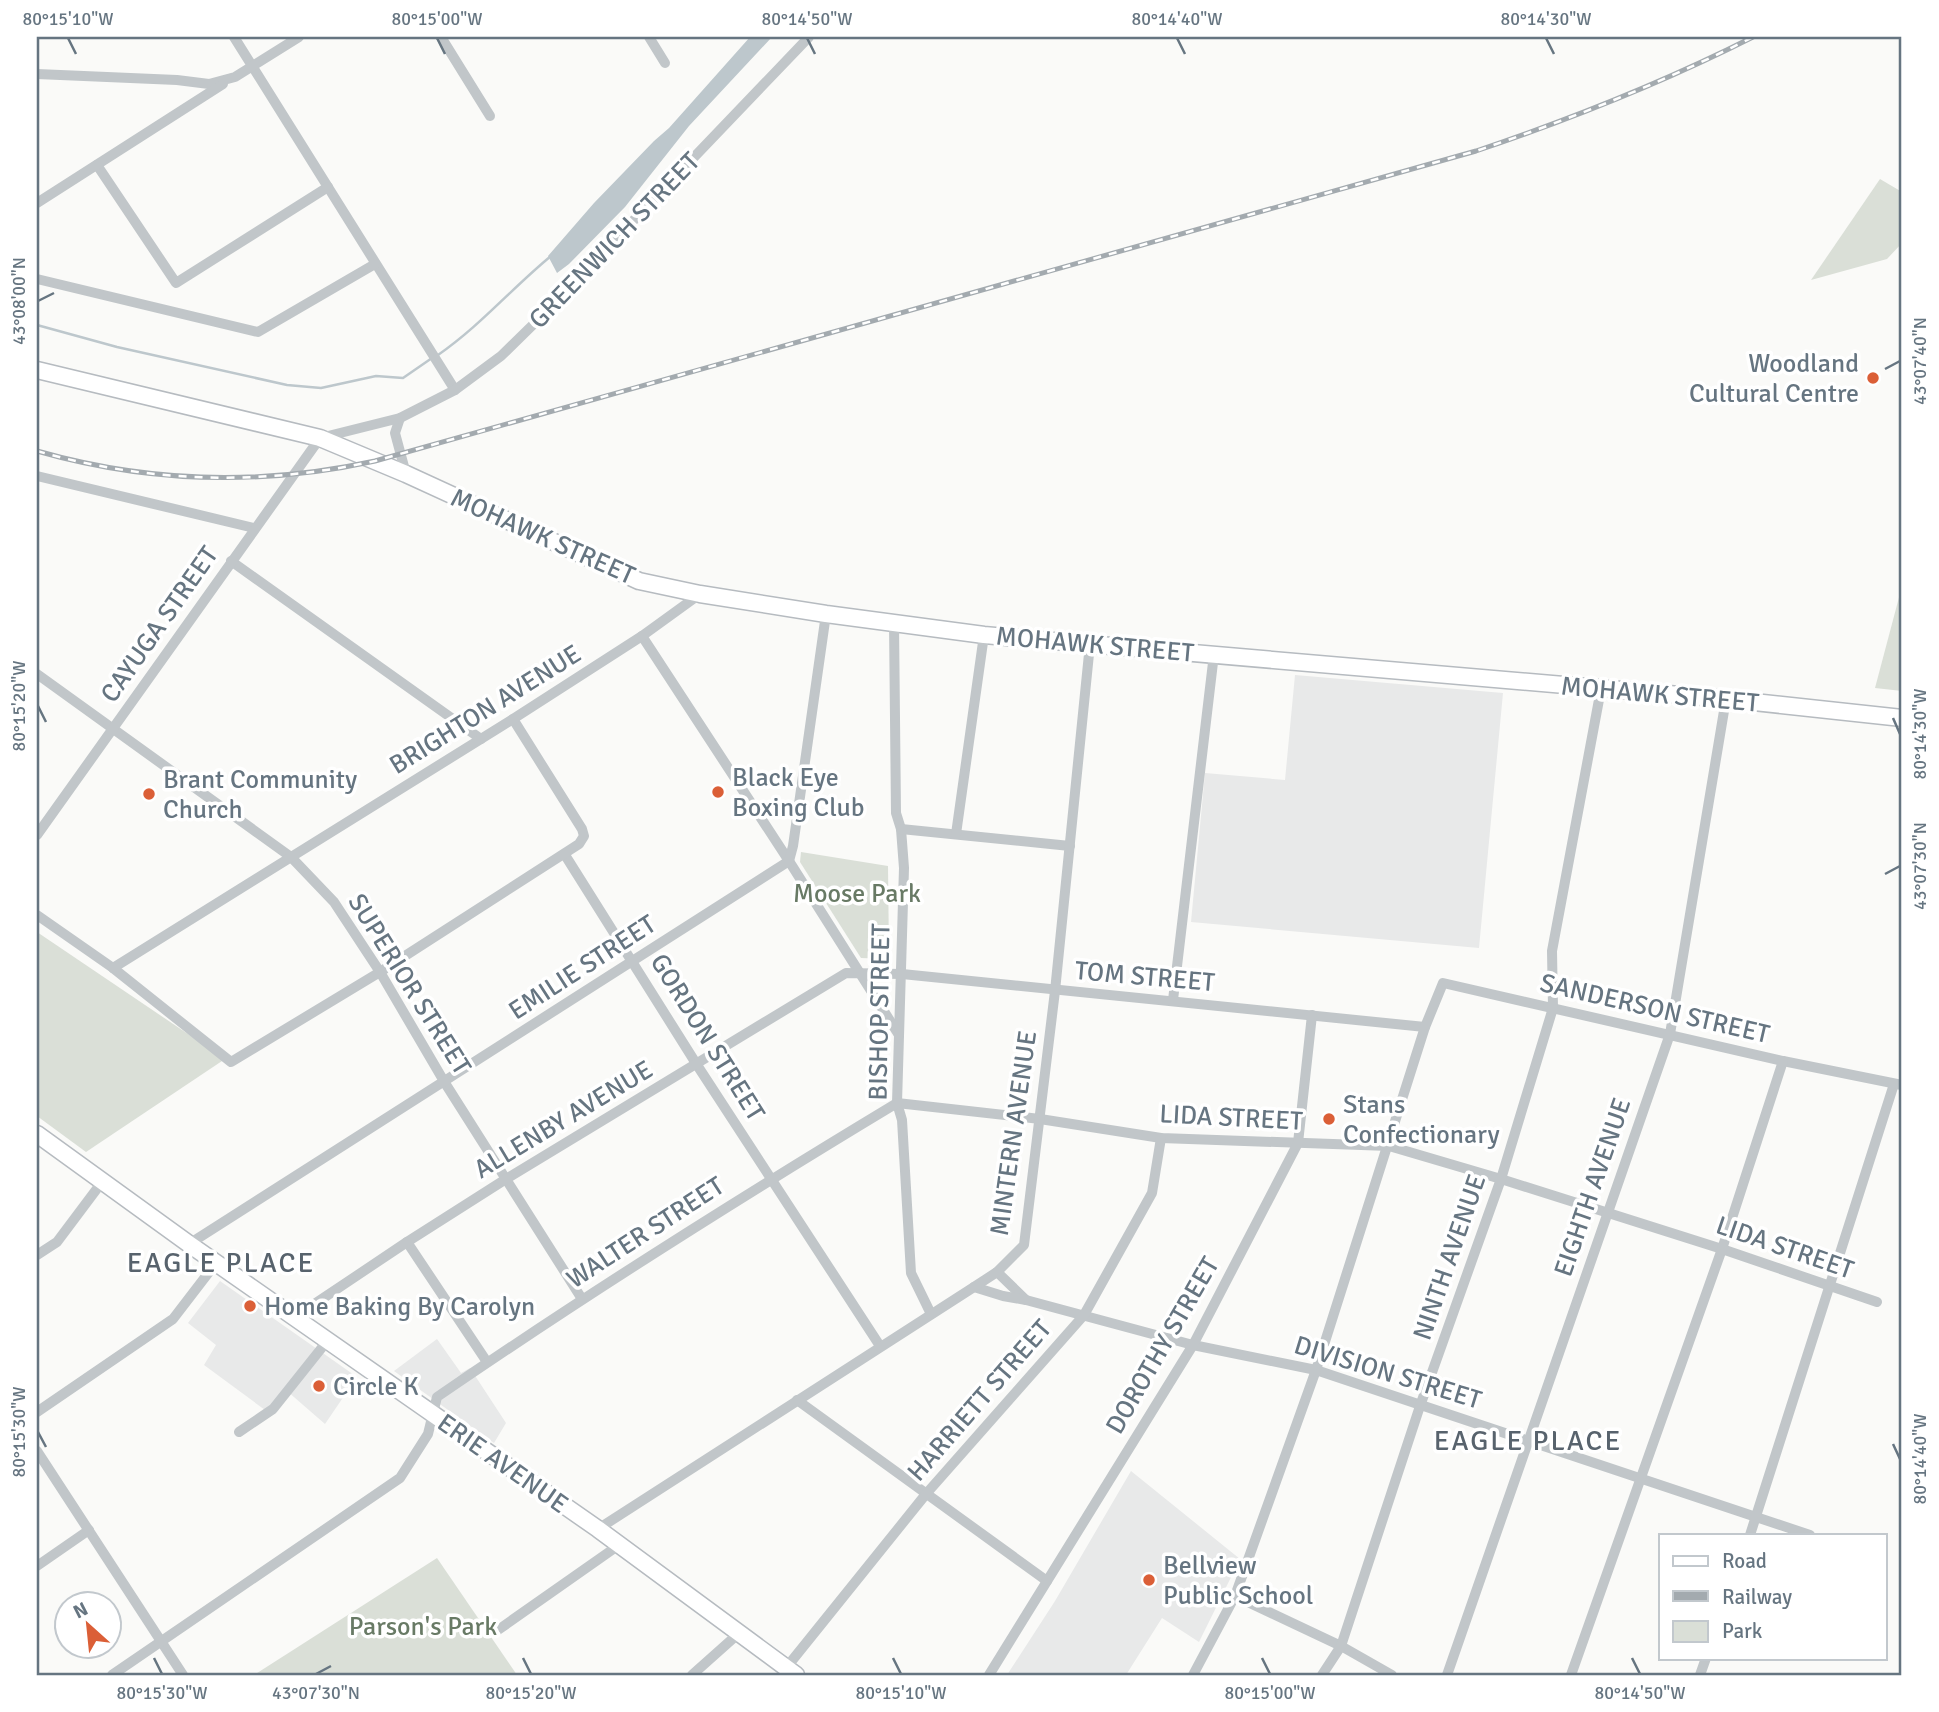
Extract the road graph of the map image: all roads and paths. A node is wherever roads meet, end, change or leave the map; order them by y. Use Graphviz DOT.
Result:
graph roads {
  1 [pos="234,37"];
  2 [pos="299,37"];
  3 [pos="441,37"];
  4 [pos="649,37"];
  5 [pos="809,37"];
  6 [pos="665,63"];
  7 [pos="252,66"];
  8 [pos="37,74"];
  9 [pos="234,77"];
  10 [pos="490,116"];
  11 [pos="97,165"];
  12 [pos="328,187"];
  13 [pos="37,202"];
  14 [pos="375,264"];
  15 [pos="37,279"];
  16 [pos="37,370"];
  17 [pos="452,386"];
  18 [pos="400,418"];
  19 [pos="320,438"];
  20 [pos="405,474"];
  21 [pos="37,476"];
  22 [pos="254,528"];
  23 [pos="231,561"];
  24 [pos="700,594"];
  25 [pos="826,614"];
  26 [pos="894,623"];
  27 [pos="984,635"];
  28 [pos="642,636"];
  29 [pos="1090,643"];
  30 [pos="1213,654"];
  31 [pos="37,674"];
  32 [pos="1601,689"];
  33 [pos="1726,699"];
  34 [pos="1902,718"];
  35 [pos="513,719"];
  36 [pos="113,730"];
  37 [pos="481,739"];
  38 [pos="901,829"];
  39 [pos="957,834"];
  40 [pos="37,835"];
  41 [pos="1070,846"];
  42 [pos="565,855"];
  43 [pos="291,857"];
  44 [pos="789,861"];
  45 [pos="37,915"];
  46 [pos="633,961"];
  47 [pos="113,968"];
  48 [pos="380,972"];
  49 [pos="860,972"];
  50 [pos="902,974"];
  51 [pos="1055,991"];
  52 [pos="1173,1000"];
  53 [pos="1553,1008"];
  54 [pos="1312,1015"];
  55 [pos="1425,1027"];
  56 [pos="1670,1034"];
  57 [pos="899,1035"];
  58 [pos="1783,1061"];
  59 [pos="697,1065"];
  60 [pos="445,1083"];
  61 [pos="1898,1085"];
  62 [pos="897,1103"];
  63 [pos="1040,1119"];
  64 [pos="37,1134"];
  65 [pos="1161,1138"];
  66 [pos="1298,1143"];
  67 [pos="1389,1146"];
  68 [pos="1501,1178"];
  69 [pos="506,1179"];
  70 [pos="772,1179"];
  71 [pos="102,1182"];
  72 [pos="1606,1212"];
  73 [pos="407,1241"];
  74 [pos="189,1244"];
  75 [pos="1722,1249"];
  76 [pos="37,1255"];
  77 [pos="216,1263"];
  78 [pos="997,1272"];
  79 [pos="1829,1285"];
  80 [pos="974,1287"];
  81 [pos="582,1299"];
  82 [pos="1026,1300"];
  83 [pos="1877,1302"];
  84 [pos="931,1314"];
  85 [pos="1083,1315"];
  86 [pos="295,1317"];
  87 [pos="328,1340"];
  88 [pos="1193,1345"];
  89 [pos="880,1346"];
  90 [pos="487,1362"];
  91 [pos="1316,1370"];
  92 [pos="797,1400"];
  93 [pos="1420,1406"];
  94 [pos="37,1412"];
  95 [pos="432,1413"];
  96 [pos="239,1432"];
  97 [pos="1529,1440"];
  98 [pos="37,1451"];
  99 [pos="1640,1477"];
  100 [pos="926,1494"];
  101 [pos="1756,1517"];
  102 [pos="598,1529"];
  103 [pos="89,1530"];
  104 [pos="1749,1534"];
  105 [pos="1807,1534"];
  106 [pos="619,1545"];
  107 [pos="37,1566"];
  108 [pos="1047,1581"];
  109 [pos="1235,1596"];
  110 [pos="498,1630"];
  111 [pos="738,1634"];
  112 [pos="162,1642"];
  113 [pos="1340,1646"];
  114 [pos="791,1672"];
  115 [pos="112,1675"];
  116 [pos="183,1675"];
  117 [pos="692,1675"];
  118 [pos="989,1675"];
  119 [pos="1193,1675"];
  120 [pos="1322,1675"];
  121 [pos="1392,1675"];
  122 [pos="1447,1675"];
  123 [pos="1571,1675"];
  1 -- 7 [label="street"];
  2 -- 7 [label="street"];
  3 -- 10 [label="street"];
  4 -- 6 [label="street"];
  5 -- 17 [label="street, GREENWICH STREET"];
  7 -- 9 [label="street"];
  7 -- 12 [label="street"];
  8 -- 9 [label="street"];
  9 -- 11 [label="street"];
  11 -- 12 [label="street"];
  11 -- 13 [label="street"];
  12 -- 14 [label="street"];
  14 -- 15 [label="street"];
  14 -- 17 [label="street"];
  16 -- 19 [label="street, GREENWICH STREET"];
  17 -- 18 [label="street, GREENWICH STREET"];
  18 -- 19 [label="street, GREENWICH STREET"];
  18 -- 20 [label="street"];
  19 -- 20 [label="street, MOHAWK STREET"];
  19 -- 22 [label="street, CAYUGA STREET"];
  20 -- 24 [label="street, MOHAWK STREET"];
  21 -- 22 [label="street"];
  22 -- 23 [label="street, CAYUGA STREET"];
  23 -- 36 [label="street, CAYUGA STREET"];
  23 -- 37 [label="street"];
  24 -- 25 [label="street, MOHAWK STREET"];
  24 -- 28 [label="street, BRIGHTON AVENUE"];
  25 -- 26 [label="street, MOHAWK STREET"];
  25 -- 44 [label="street"];
  26 -- 27 [label="street, MOHAWK STREET"];
  26 -- 38 [label="street, BISHOP STREET"];
  27 -- 29 [label="street, MOHAWK STREET"];
  27 -- 39 [label="street"];
  28 -- 35 [label="street, BRIGHTON AVENUE"];
  28 -- 44 [label="street"];
  29 -- 30 [label="street, MOHAWK STREET"];
  29 -- 41 [label="street, MINTERN AVENUE"];
  30 -- 32 [label="street, MOHAWK STREET"];
  30 -- 52 [label="street"];
  31 -- 36 [label="street, SUPERIOR STREET"];
  32 -- 33 [label="street, MOHAWK STREET"];
  32 -- 53 [label="street, NINTH AVENUE"];
  33 -- 34 [label="street, MOHAWK STREET"];
  33 -- 56 [label="street, EIGHTH AVENUE"];
  35 -- 37 [label="street, BRIGHTON AVENUE"];
  35 -- 42 [label="street"];
  36 -- 40 [label="street, CAYUGA STREET"];
  36 -- 43 [label="street, SUPERIOR STREET"];
  37 -- 43 [label="street, BRIGHTON AVENUE"];
  38 -- 39 [label="street"];
  38 -- 50 [label="street, BISHOP STREET"];
  39 -- 41 [label="street"];
  41 -- 51 [label="street, MINTERN AVENUE"];
  42 -- 46 [label="street, GORDON STREET"];
  42 -- 48 [label="street"];
  43 -- 47 [label="street, BRIGHTON AVENUE"];
  43 -- 48 [label="street, SUPERIOR STREET"];
  44 -- 46 [label="street, EMILIE STREET"];
  44 -- 49 [label="street"];
  45 -- 47 [label="street"];
  46 -- 59 [label="street, GORDON STREET"];
  46 -- 60 [label="street, EMILIE STREET"];
  47 -- 48 [label="street"];
  48 -- 60 [label="street, SUPERIOR STREET"];
  49 -- 50 [label="street, TOM STREET"];
  49 -- 57 [label="street"];
  49 -- 59 [label="street, ALLENBY AVENUE"];
  50 -- 51 [label="street, TOM STREET"];
  50 -- 57 [label="street, BISHOP STREET"];
  51 -- 52 [label="street, TOM STREET"];
  51 -- 63 [label="street, MINTERN AVENUE"];
  52 -- 54 [label="street, TOM STREET"];
  53 -- 55 [label="street, SANDERSON STREET"];
  53 -- 56 [label="street, SANDERSON STREET"];
  53 -- 68 [label="street, NINTH AVENUE"];
  54 -- 55 [label="street, TOM STREET"];
  54 -- 66 [label="street, DOROTHY STREET"];
  55 -- 67 [label="street"];
  56 -- 58 [label="street, SANDERSON STREET"];
  56 -- 72 [label="street, EIGHTH AVENUE"];
  57 -- 62 [label="street, BISHOP STREET"];
  58 -- 61 [label="street, SANDERSON STREET"];
  58 -- 75 [label="street"];
  59 -- 69 [label="street, ALLENBY AVENUE"];
  59 -- 70 [label="street, GORDON STREET"];
  60 -- 69 [label="street, SUPERIOR STREET"];
  60 -- 74 [label="street, EMILIE STREET"];
  61 -- 79 [label="street"];
  62 -- 63 [label="street, LIDA STREET"];
  62 -- 70 [label="street, WALTER STREET"];
  62 -- 84 [label="street, BISHOP STREET"];
  63 -- 65 [label="street, LIDA STREET"];
  63 -- 78 [label="street, MINTERN AVENUE"];
  64 -- 71 [label="street, ERIE AVENUE"];
  65 -- 66 [label="street, LIDA STREET"];
  65 -- 85 [label="street, HARRIETT STREET"];
  66 -- 67 [label="street, LIDA STREET"];
  66 -- 88 [label="street, DOROTHY STREET"];
  67 -- 68 [label="street, LIDA STREET"];
  67 -- 91 [label="street"];
  68 -- 72 [label="street, LIDA STREET"];
  68 -- 93 [label="street, NINTH AVENUE"];
  69 -- 73 [label="street, ALLENBY AVENUE"];
  69 -- 81 [label="street, SUPERIOR STREET"];
  70 -- 81 [label="street, WALTER STREET"];
  70 -- 89 [label="street, GORDON STREET"];
  71 -- 74 [label="street, ERIE AVENUE"];
  71 -- 76 [label="street"];
  72 -- 75 [label="street, LIDA STREET"];
  72 -- 97 [label="street, EIGHTH AVENUE"];
  73 -- 86 [label="street, ALLENBY AVENUE"];
  73 -- 90 [label="street"];
  74 -- 77 [label="street, ERIE AVENUE"];
  75 -- 79 [label="street, LIDA STREET"];
  75 -- 99 [label="street"];
  77 -- 86 [label="street, ERIE AVENUE"];
  77 -- 94 [label="street"];
  78 -- 80 [label="street, MINTERN AVENUE"];
  78 -- 82 [label="street, DIVISION STREET"];
  79 -- 83 [label="street, LIDA STREET"];
  79 -- 101 [label="street"];
  80 -- 82 [label="street, DIVISION STREET"];
  80 -- 84 [label="street, MINTERN AVENUE"];
  81 -- 90 [label="street, WALTER STREET"];
  82 -- 85 [label="street, DIVISION STREET"];
  84 -- 89 [label="street, MINTERN AVENUE"];
  85 -- 88 [label="street, DIVISION STREET"];
  85 -- 100 [label="street, HARRIETT STREET"];
  86 -- 87 [label="street, ERIE AVENUE"];
  87 -- 95 [label="street, ERIE AVENUE"];
  87 -- 96 [label="street"];
  88 -- 91 [label="street, DIVISION STREET"];
  88 -- 108 [label="street, DOROTHY STREET"];
  89 -- 92 [label="street, MINTERN AVENUE"];
  90 -- 95 [label="street, WALTER STREET"];
  91 -- 93 [label="street, DIVISION STREET"];
  91 -- 109 [label="street"];
  92 -- 100 [label="street"];
  92 -- 102 [label="street, MINTERN AVENUE"];
  93 -- 97 [label="street, DIVISION STREET"];
  93 -- 113 [label="street, NINTH AVENUE"];
  95 -- 102 [label="street, ERIE AVENUE"];
  95 -- 112 [label="street, WALTER STREET"];
  97 -- 99 [label="street, DIVISION STREET"];
  97 -- 122 [label="street, EIGHTH AVENUE"];
  98 -- 103 [label="street"];
  99 -- 101 [label="street, DIVISION STREET"];
  99 -- 123 [label="street"];
  100 -- 108 [label="street"];
  100 -- 114 [label="street, HARRIETT STREET"];
  101 -- 104 [label="street"];
  101 -- 105 [label="street, DIVISION STREET"];
  102 -- 106 [label="street, ERIE AVENUE"];
  103 -- 107 [label="street"];
  103 -- 112 [label="street"];
  106 -- 110 [label="street"];
  106 -- 111 [label="street, ERIE AVENUE"];
  108 -- 118 [label="street, DOROTHY STREET"];
  109 -- 113 [label="street"];
  109 -- 119 [label="street"];
  111 -- 114 [label="street, ERIE AVENUE"];
  111 -- 117 [label="street"];
  112 -- 115 [label="street, WALTER STREET"];
  112 -- 116 [label="street"];
  113 -- 120 [label="street, NINTH AVENUE"];
  113 -- 121 [label="street"];
}
